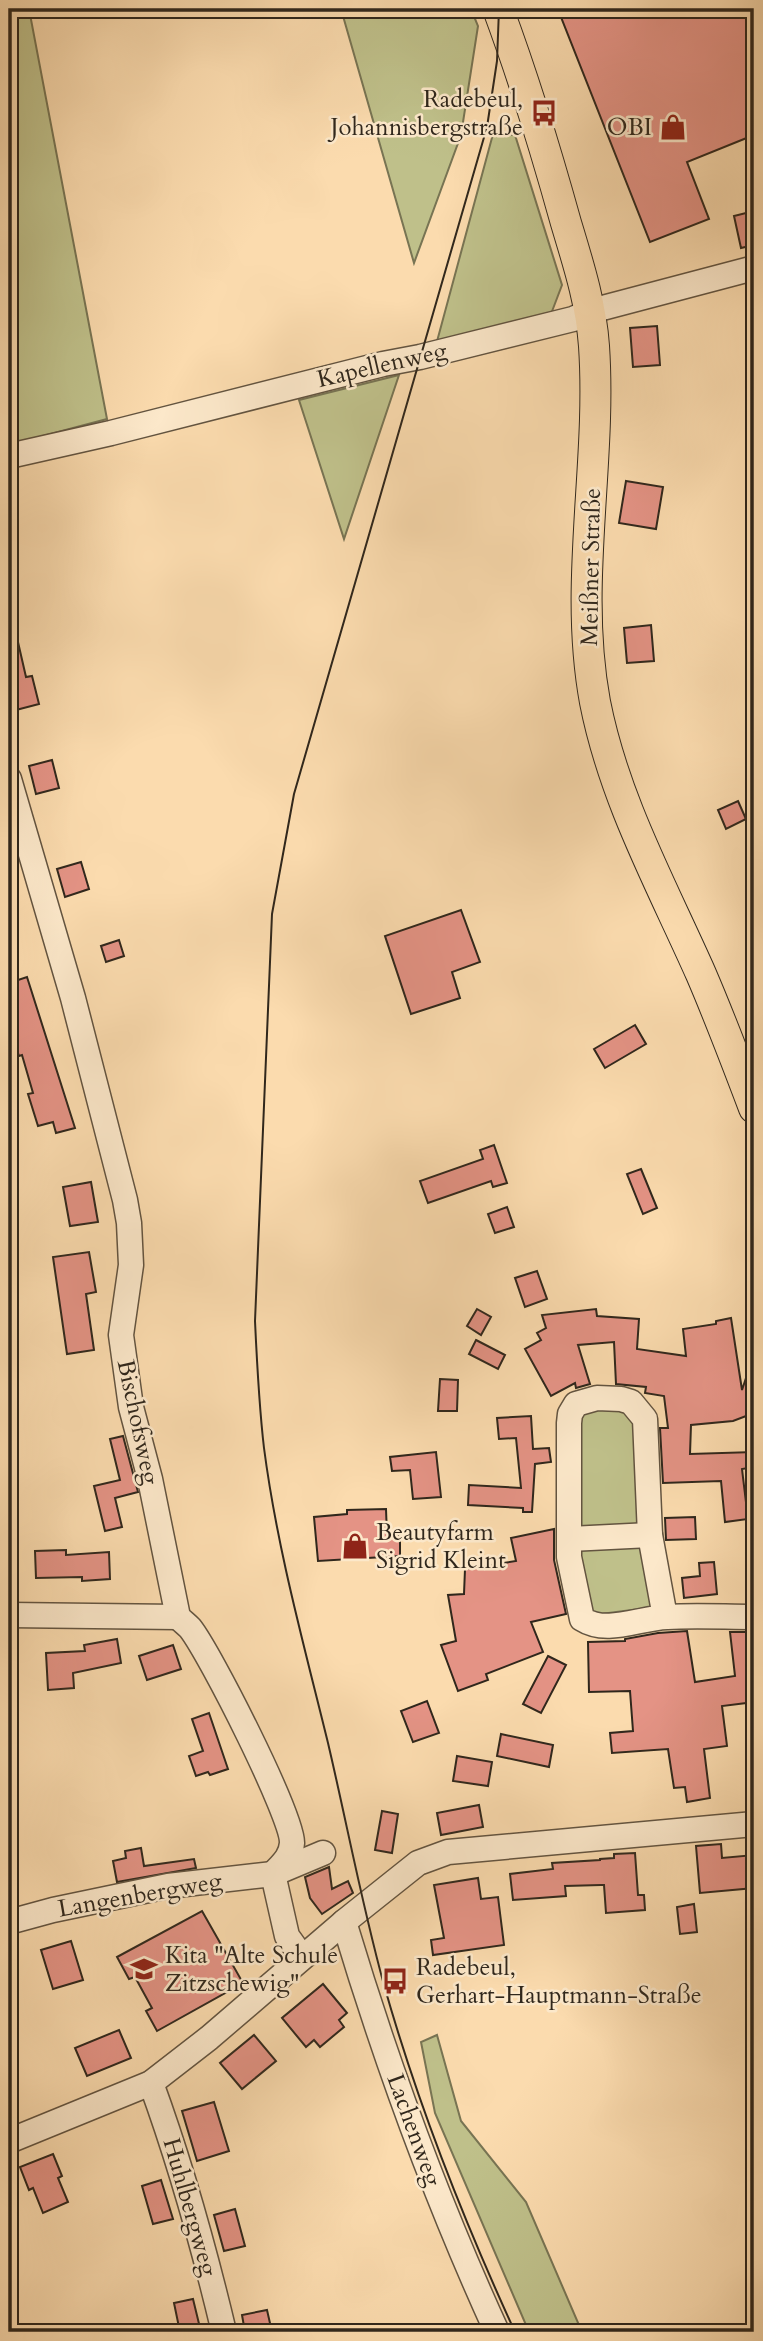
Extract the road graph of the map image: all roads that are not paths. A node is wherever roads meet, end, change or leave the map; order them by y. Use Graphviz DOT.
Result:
graph roads {
  1 [pos="498,9"];
  2 [pos="754,268"];
  3 [pos="591,311"];
  4 [pos="9,456"];
  5 [pos="9,779"];
  6 [pos="754,1108"];
  7 [pos="650,1535"];
  8 [pos="570,1539"];
  9 [pos="9,1615"];
  10 [pos="177,1617"];
  11 [pos="665,1617"];
  12 [pos="754,1617"];
  13 [pos="754,1824"];
  14 [pos="323,1853"];
  15 [pos="272,1874"];
  16 [pos="9,1922"];
  17 [pos="344,1922"];
  18 [pos="302,1957"];
  19 [pos="151,2083"];
  20 [pos="9,2141"];
  21 [pos="224,2332"];
  22 [pos="497,2332"];
  1 -- 3 [label="main road, Meißner Straße"];
  2 -- 3 [label="street, Kapellenweg"];
  3 -- 4 [label="street, Kapellenweg"];
  3 -- 6 [label="main road, Meißner Straße"];
  5 -- 10 [label="street, Bischofsweg"];
  7 -- 8 [label="street"];
  7 -- 8 [label="street"];
  7 -- 11 [label="street"];
  8 -- 11 [label="street"];
  9 -- 10 [label="street"];
  10 -- 15 [label="street, Bischofsweg"];
  11 -- 12 [label="street"];
  13 -- 17 [label="street"];
  14 -- 15 [label="street"];
  15 -- 16 [label="street, Langenbergweg"];
  15 -- 18 [label="street"];
  17 -- 18 [label="street"];
  17 -- 22 [label="street, Lachenweg"];
  18 -- 19 [label="street"];
  19 -- 20 [label="street"];
  19 -- 21 [label="street, Huhlbergweg"];
}
